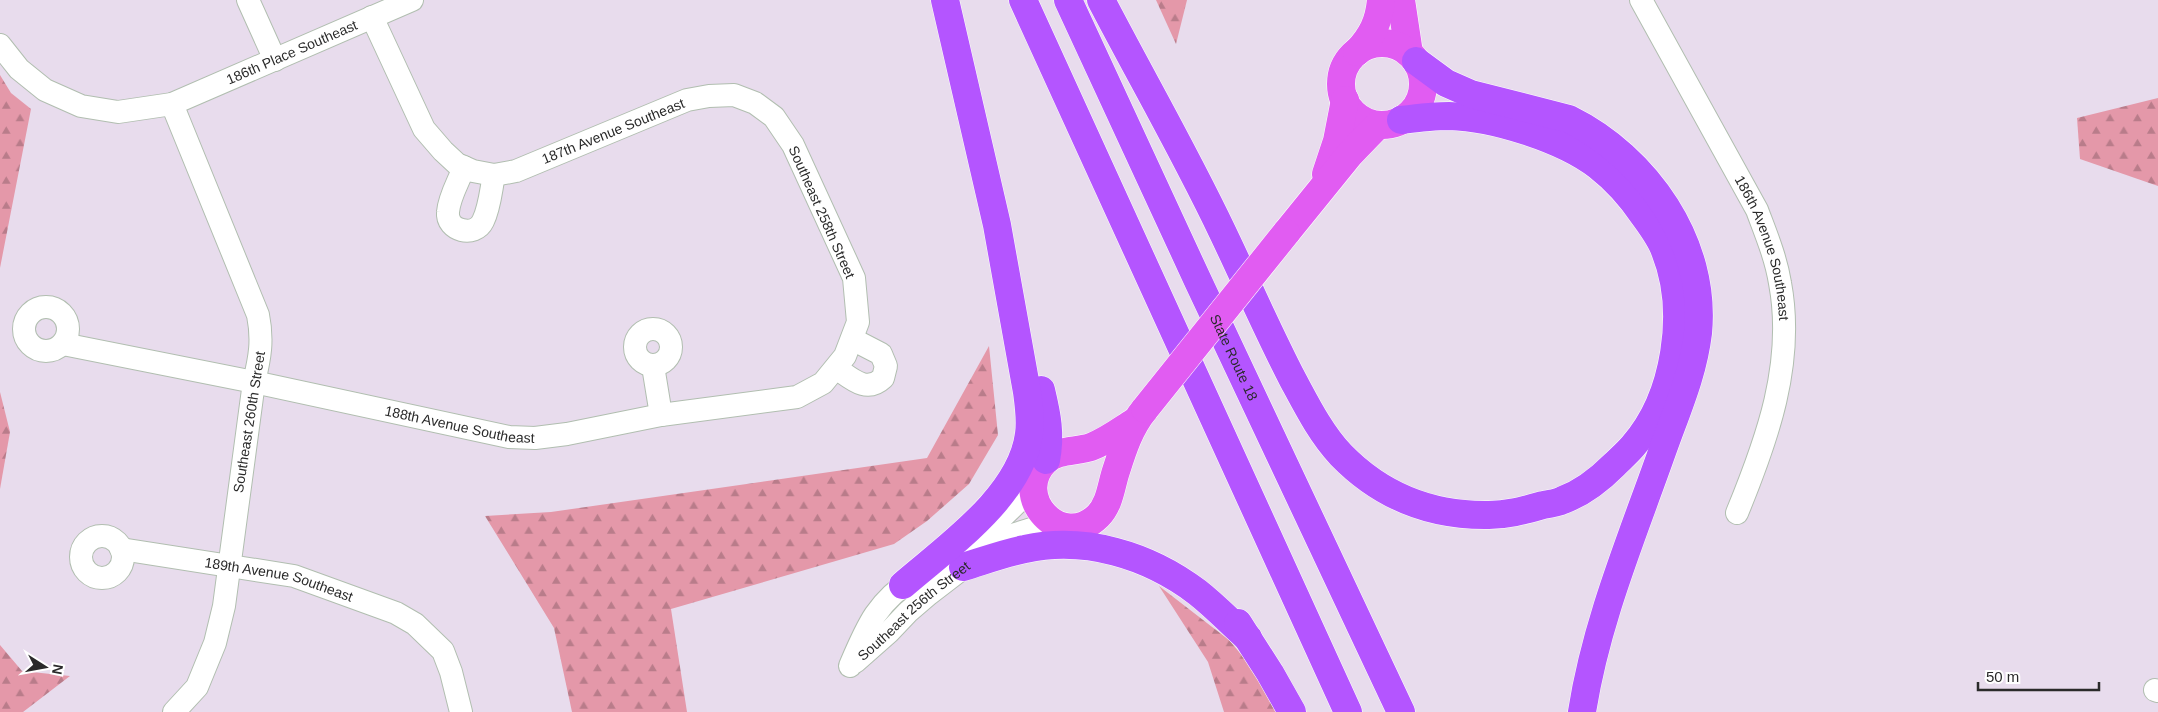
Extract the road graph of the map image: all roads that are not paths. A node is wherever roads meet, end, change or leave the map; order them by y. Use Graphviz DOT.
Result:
graph roads {
  1 [pos="248,0"];
  2 [pos="412,0"];
  3 [pos="945,0"];
  4 [pos="1023,0"];
  5 [pos="1068,0"];
  6 [pos="1101,0"];
  7 [pos="1381,0"];
  8 [pos="1401,0"];
  9 [pos="1641,0"];
  10 [pos="372,17"];
  11 [pos="0,45"];
  12 [pos="1357,52"];
  13 [pos="1413,57"];
  14 [pos="275,60"];
  15 [pos="734,95"];
  16 [pos="1345,100"];
  17 [pos="172,104"];
  18 [pos="1390,122"];
  19 [pos="477,171"];
  20 [pos="1320,190"];
  21 [pos="996,225"];
  22 [pos="63,344"];
  23 [pos="844,354"];
  24 [pos="653,366"];
  25 [pos="254,382"];
  26 [pos="662,415"];
  27 [pos="1140,416"];
  28 [pos="1046,460"];
  29 [pos="1032,488"];
  30 [pos="1737,513"];
  31 [pos="1051,523"];
  32 [pos="1082,526"];
  33 [pos="121,549"];
  34 [pos="228,566"];
  35 [pos="963,567"];
  36 [pos="903,584"];
  37 [pos="1248,638"];
  38 [pos="181,710"];
  39 [pos="461,712"];
  40 [pos="1292,712"];
  41 [pos="1348,712"];
  42 [pos="1401,712"];
  43 [pos="1582,712"];
  1 -- 14 [label="street"];
  2 -- 10 [label="street, 186th Place Southeast"];
  3 -- 21 [label="highway"];
  4 -- 41 [label="highway"];
  5 -- 42 [label="highway, State Route 18"];
  6 -- 18 [label="highway"];
  7 -- 12 [label="main road"];
  8 -- 13 [label="main road"];
  9 -- 30 [label="street, 186th Avenue Southeast"];
  10 -- 14 [label="street, 186th Place Southeast"];
  10 -- 19 [label="street"];
  11 -- 17 [label="street, 186th Place Southeast"];
  12 -- 13 [label="main road"];
  12 -- 16 [label="main road"];
  13 -- 18 [label="main road"];
  13 -- 43 [label="highway"];
  14 -- 17 [label="street, 186th Place Southeast"];
  15 -- 19 [label="street, 187th Avenue Southeast"];
  15 -- 23 [label="street, Southeast 258th Street"];
  16 -- 18 [label="main road"];
  16 -- 20 [label="main road"];
  17 -- 25 [label="street, Southeast 260th Street"];
  18 -- 20 [label="main road"];
  19 -- 19 [label="street"];
  20 -- 27 [label="main road, bridge"];
  21 -- 28 [label="highway"];
  21 -- 36 [label="highway"];
  22 -- 25 [label="street, 188th Avenue Southeast"];
  23 -- 26 [label="street, 188th Avenue Southeast"];
  24 -- 26 [label="street"];
  25 -- 26 [label="street, 188th Avenue Southeast"];
  25 -- 34 [label="street, Southeast 260th Street"];
  27 -- 28 [label="main road"];
  27 -- 32 [label="main road"];
  28 -- 29 [label="main road"];
  29 -- 31 [label="main road"];
  29 -- 36 [label="street, Southeast 256th Street"];
  31 -- 32 [label="main road"];
  31 -- 35 [label="street, Southeast 256th Street"];
  32 -- 37 [label="highway"];
  33 -- 34 [label="street, 189th Avenue Southeast"];
  34 -- 38 [label="street, Southeast 260th Street"];
  34 -- 39 [label="street, 189th Avenue Southeast"];
  35 -- 36 [label="street, Southeast 256th Street"];
  35 -- 37 [label="highway"];
  37 -- 40 [label="highway"];
}
